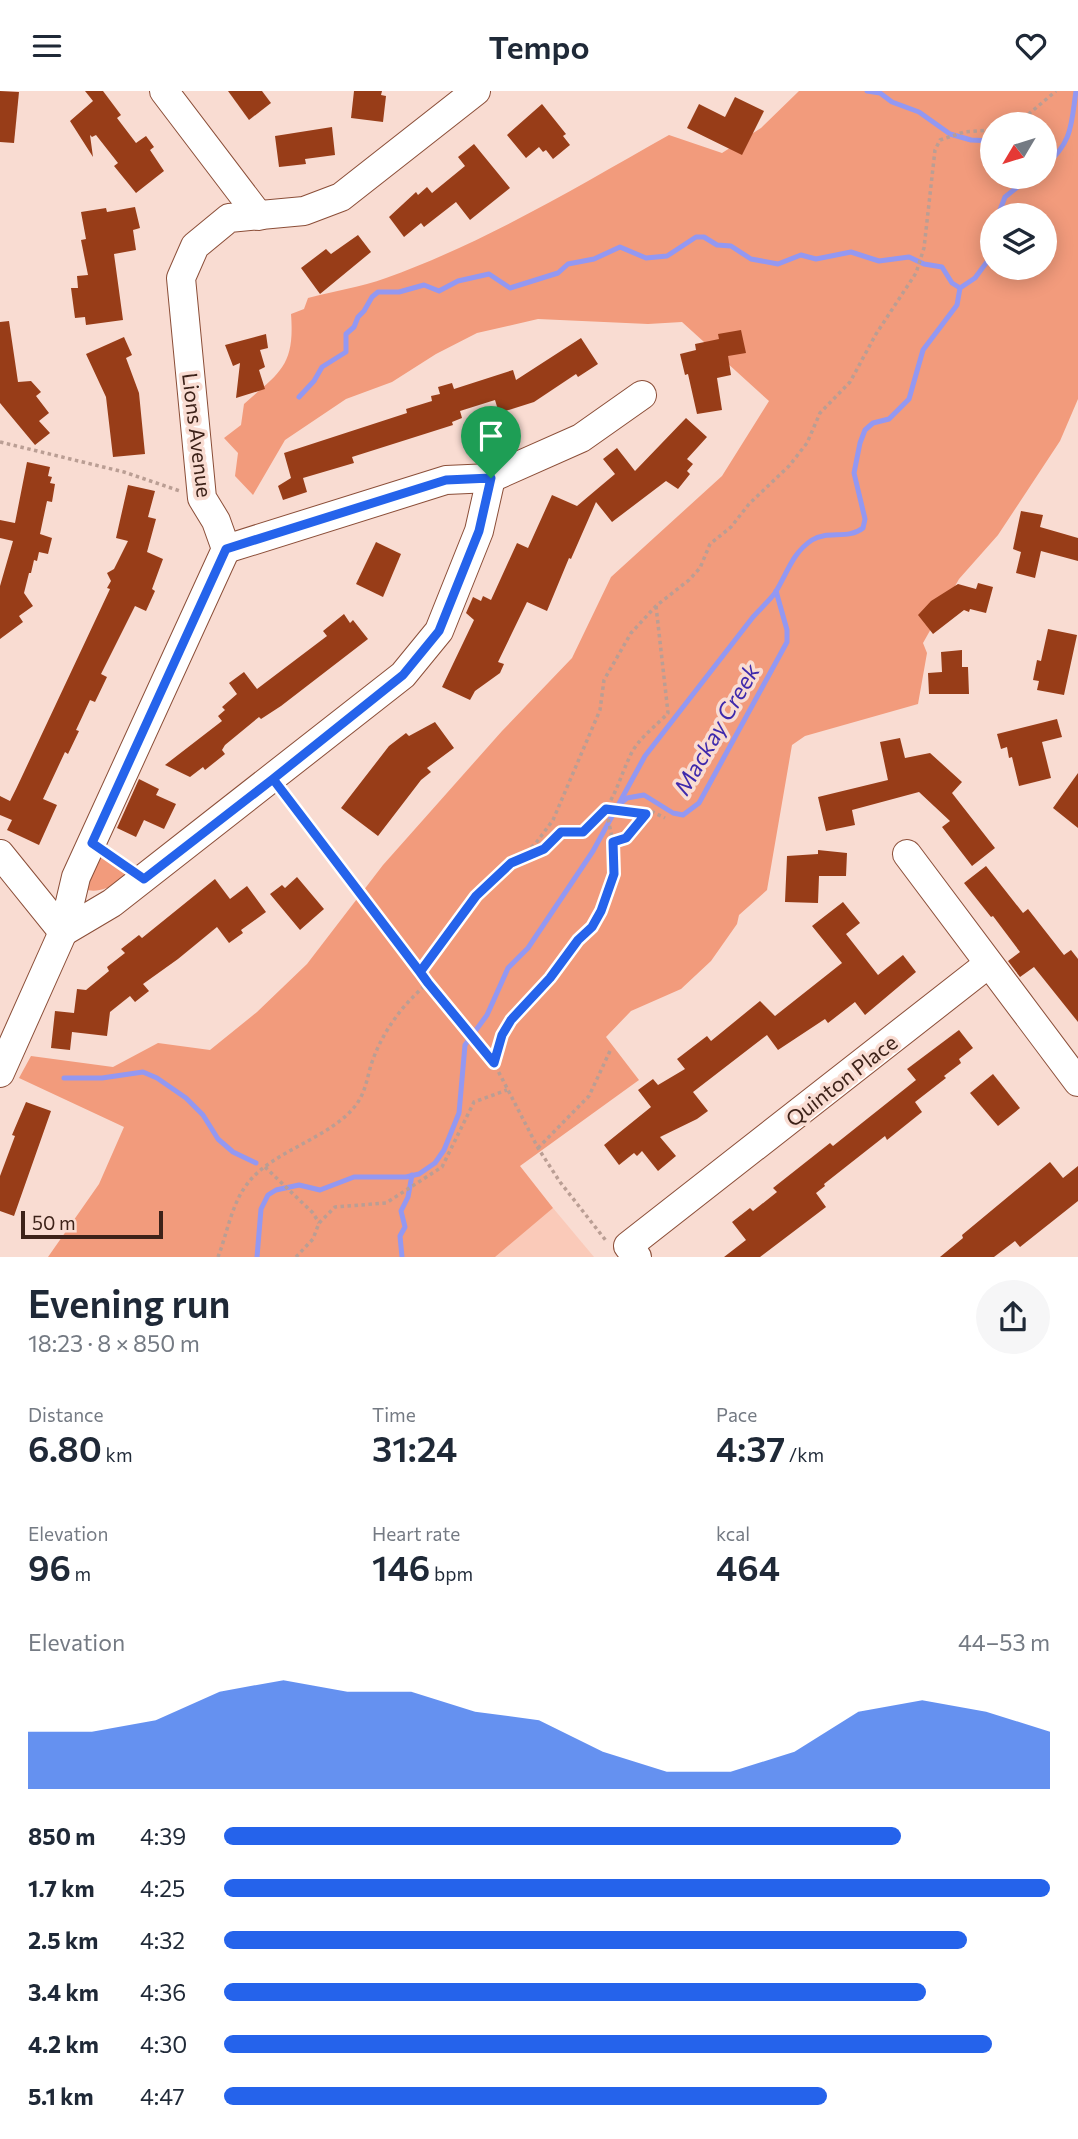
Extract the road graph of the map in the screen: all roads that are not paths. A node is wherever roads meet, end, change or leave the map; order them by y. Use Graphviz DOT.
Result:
graph roads {
  1 [pos="164,91"];
  2 [pos="467,94"];
  3 [pos="259,216"];
  4 [pos="642,395"];
  5 [pos="491,478"];
  6 [pos="226,549"];
  7 [pos="0,854"];
  8 [pos="906,854"];
  9 [pos="63,932"];
  10 [pos="988,965"];
  11 [pos="0,1073"];
  12 [pos="1078,1082"];
  13 [pos="632,1252"];
  1 -- 3 [label="street"];
  2 -- 3 [label="street, Lions Avenue"];
  3 -- 6 [label="street, Lions Avenue"];
  4 -- 5 [label="street"];
  5 -- 6 [label="street"];
  5 -- 9 [label="street"];
  6 -- 9 [label="street"];
  7 -- 9 [label="street"];
  8 -- 10 [label="street"];
  9 -- 11 [label="street"];
  10 -- 12 [label="street"];
  10 -- 13 [label="street, Quinton Place"];
}
